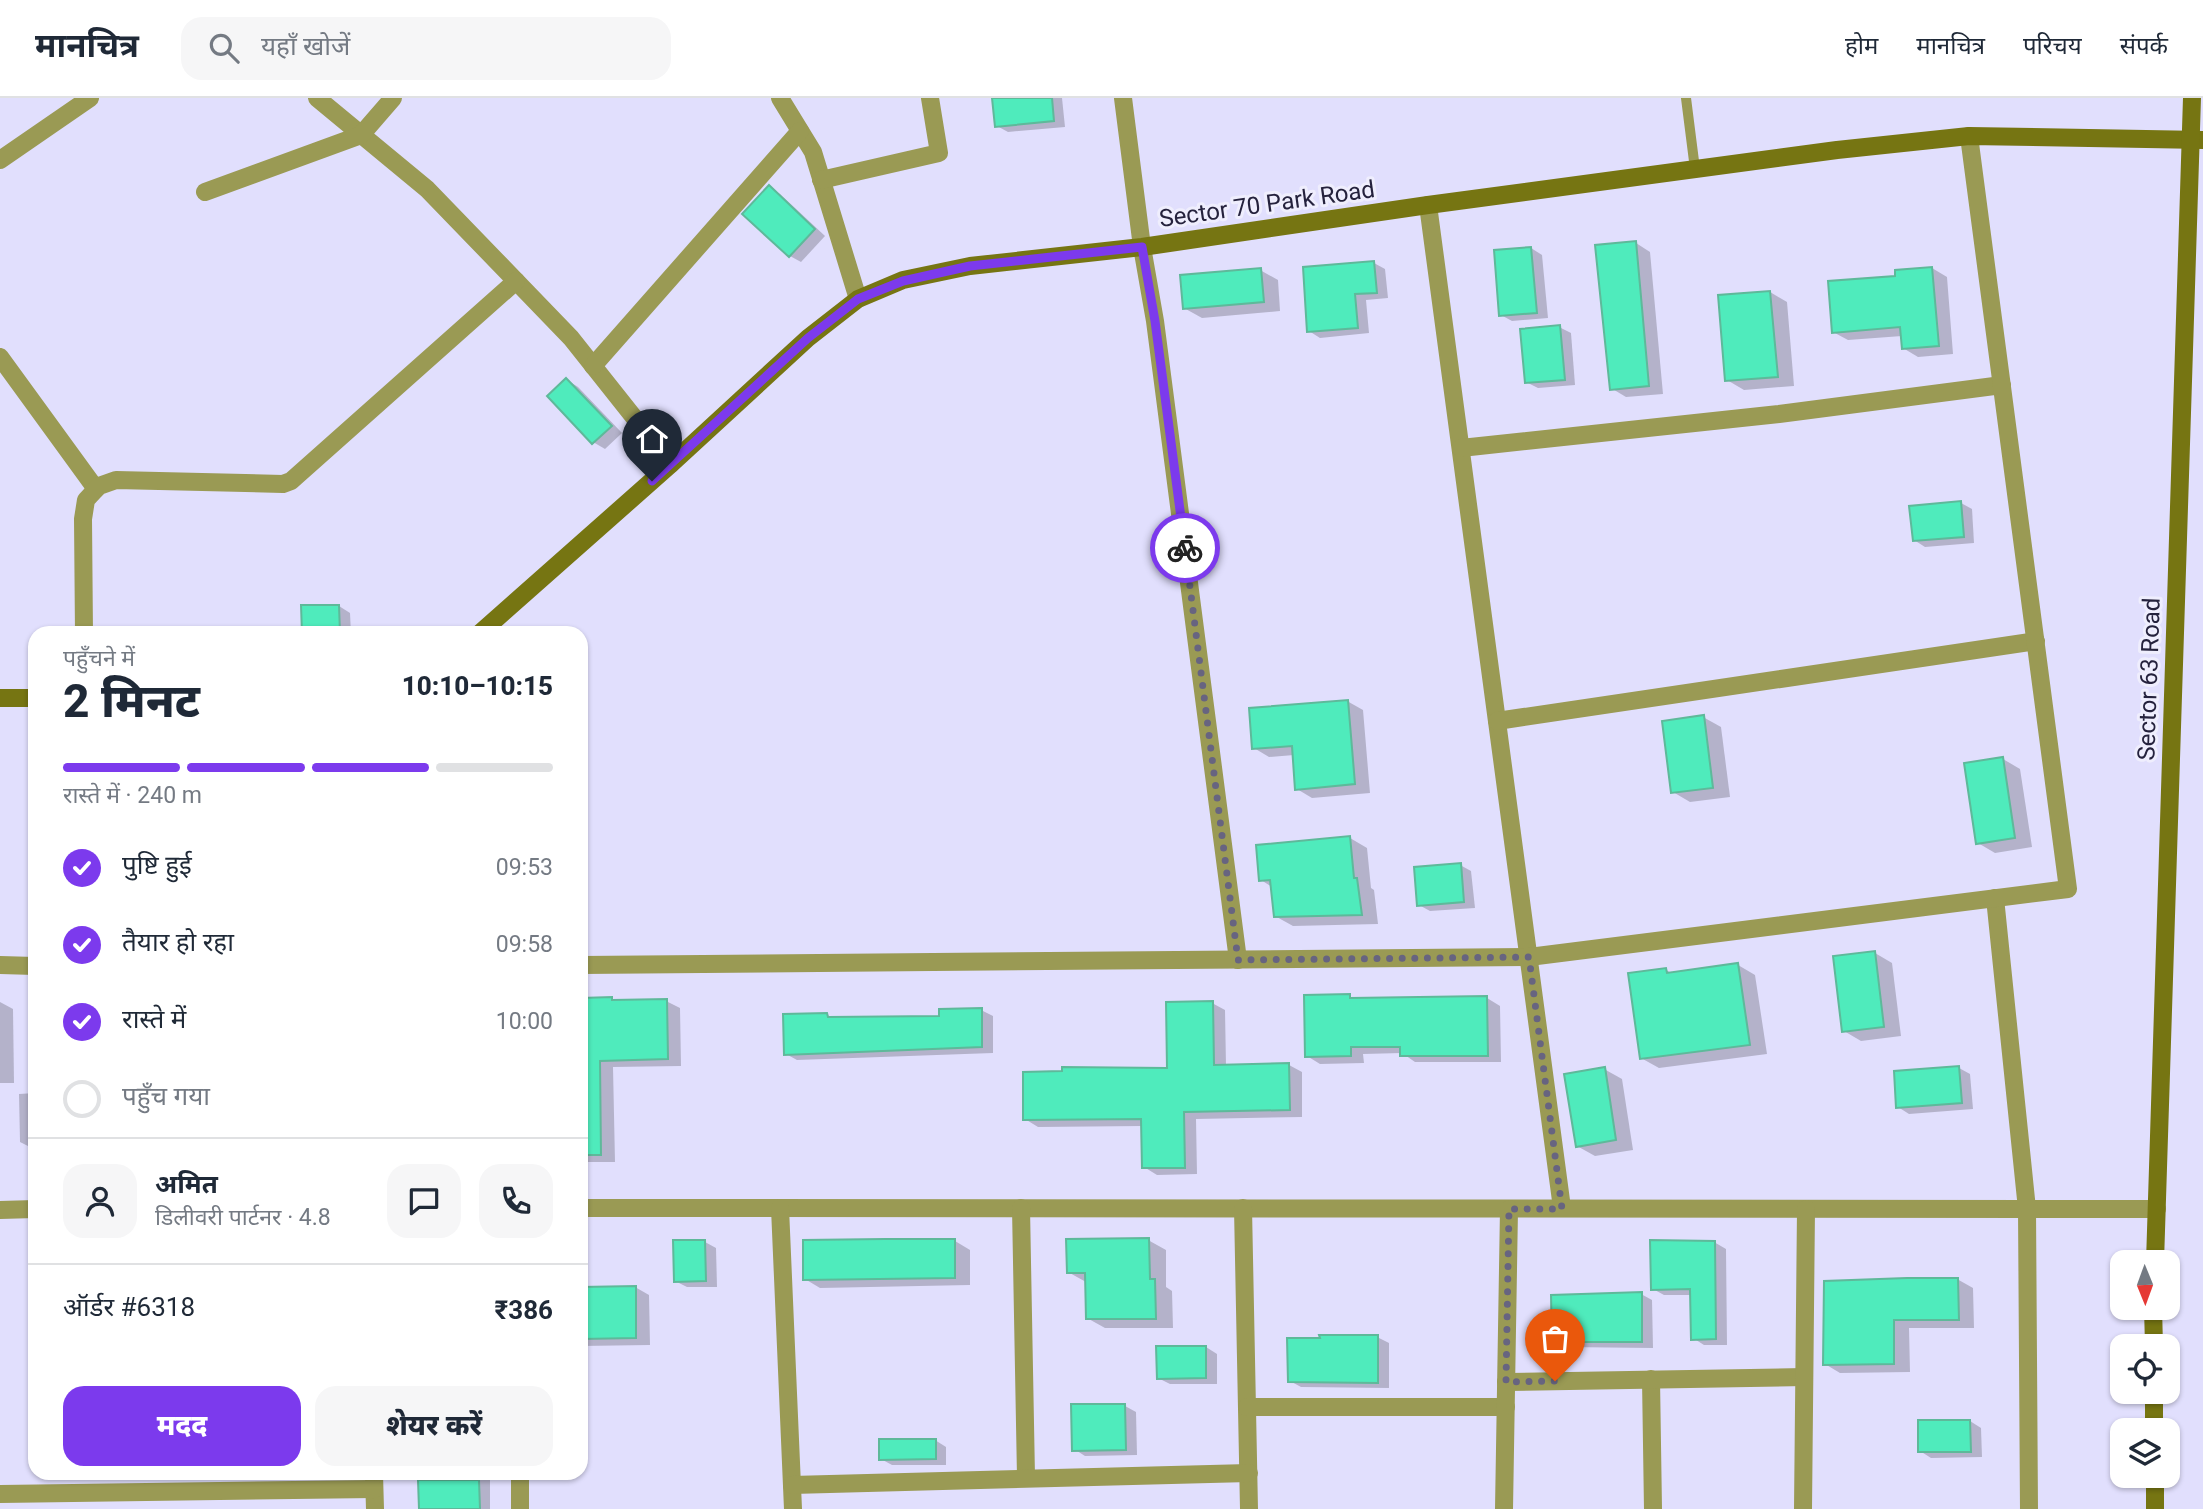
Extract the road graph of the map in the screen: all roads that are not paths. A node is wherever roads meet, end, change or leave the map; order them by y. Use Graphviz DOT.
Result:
graph roads {
  1 [pos="90,98"];
  2 [pos="317,98"];
  3 [pos="393,98"];
  4 [pos="780,98"];
  5 [pos="930,98"];
  6 [pos="1123,98"];
  7 [pos="1686,98"];
  8 [pos="2192,98"];
  9 [pos="800,131"];
  10 [pos="361,135"];
  11 [pos="1969,135"];
  12 [pos="2197,140"];
  13 [pos="0,160"];
  14 [pos="1695,169"];
  15 [pos="821,180"];
  16 [pos="205,192"];
  17 [pos="1428,205"];
  18 [pos="1142,247"];
  19 [pos="516,281"];
  20 [pos="858,299"];
  21 [pos="0,357"];
  22 [pos="593,366"];
  23 [pos="2002,385"];
  24 [pos="1461,448"];
  25 [pos="671,464"];
  26 [pos="96,489"];
  27 [pos="85,626"];
  28 [pos="488,626"];
  29 [pos="2035,640"];
  30 [pos="0,698"];
  31 [pos="28,698"];
  32 [pos="1497,721"];
  33 [pos="1995,898"];
  34 [pos="1529,957"];
  35 [pos="1238,960"];
  36 [pos="0,965"];
  37 [pos="28,965"];
  38 [pos="588,965"];
  39 [pos="588,1208"];
  40 [pos="780,1208"];
  41 [pos="1021,1208"];
  42 [pos="1243,1208"];
  43 [pos="28,1209"];
  44 [pos="1509,1209"];
  45 [pos="1562,1209"];
  46 [pos="1806,1209"];
  47 [pos="2027,1209"];
  48 [pos="2157,1209"];
  49 [pos="0,1210"];
  50 [pos="2155,1250"];
  51 [pos="1804,1377"];
  52 [pos="1651,1380"];
  53 [pos="1506,1382"];
  54 [pos="1247,1407"];
  55 [pos="1506,1407"];
  56 [pos="1249,1473"];
  57 [pos="1026,1477"];
  58 [pos="520,1480"];
  59 [pos="374,1481"];
  60 [pos="792,1485"];
  61 [pos="2155,1488"];
  62 [pos="0,1494"];
  63 [pos="375,1509"];
  64 [pos="520,1509"];
  65 [pos="793,1509"];
  66 [pos="1249,1509"];
  67 [pos="1504,1509"];
  68 [pos="1653,1509"];
  69 [pos="1803,1509"];
  70 [pos="2029,1509"];
  71 [pos="2155,1509"];
  1 -- 13 [label="street"];
  2 -- 10 [label="street"];
  3 -- 10 [label="street"];
  4 -- 9 [label="street"];
  5 -- 15 [label="street"];
  6 -- 18 [label="street"];
  7 -- 14 [label="lane"];
  8 -- 12 [label="street, Sector 63 Road"];
  9 -- 15 [label="street"];
  9 -- 22 [label="street"];
  10 -- 16 [label="street"];
  10 -- 19 [label="street"];
  11 -- 12 [label="street, Sector 70 Park Road"];
  11 -- 14 [label="street, Sector 70 Park Road"];
  11 -- 23 [label="street"];
  12 -- 48 [label="street, Sector 63 Road"];
  14 -- 17 [label="street, Sector 70 Park Road"];
  15 -- 20 [label="street"];
  17 -- 18 [label="street, Sector 70 Park Road"];
  17 -- 24 [label="street"];
  18 -- 20 [label="street, Sector 70 Park Road"];
  18 -- 35 [label="street"];
  19 -- 22 [label="street"];
  19 -- 26 [label="street"];
  20 -- 25 [label="street, Sector 70 Park Road"];
  21 -- 26 [label="street"];
  22 -- 25 [label="street"];
  23 -- 24 [label="street"];
  23 -- 29 [label="street"];
  24 -- 32 [label="street"];
  25 -- 28 [label="street, Sector 70 Park Road"];
  26 -- 27 [label="street"];
  29 -- 32 [label="street"];
  29 -- 33 [label="street"];
  30 -- 31 [label="street"];
  32 -- 34 [label="street"];
  33 -- 34 [label="street"];
  33 -- 47 [label="street"];
  34 -- 35 [label="street"];
  34 -- 45 [label="street"];
  35 -- 38 [label="street"];
  36 -- 37 [label="street"];
  39 -- 40 [label="street"];
  40 -- 41 [label="street"];
  40 -- 60 [label="street"];
  41 -- 42 [label="street"];
  41 -- 57 [label="street"];
  42 -- 44 [label="street"];
  42 -- 54 [label="street"];
  43 -- 49 [label="street"];
  44 -- 45 [label="street"];
  44 -- 53 [label="street"];
  45 -- 46 [label="street"];
  46 -- 47 [label="street"];
  46 -- 51 [label="street"];
  47 -- 48 [label="street"];
  47 -- 70 [label="street"];
  48 -- 50 [label="street, Sector 63 Road"];
  51 -- 52 [label="street"];
  51 -- 69 [label="street"];
  52 -- 53 [label="street"];
  52 -- 68 [label="street"];
  53 -- 55 [label="street"];
  54 -- 55 [label="street"];
  54 -- 56 [label="street"];
  55 -- 67 [label="street"];
  56 -- 57 [label="street"];
  56 -- 66 [label="street"];
  57 -- 60 [label="street"];
  58 -- 64 [label="street"];
  59 -- 62 [label="street"];
  59 -- 63 [label="street"];
  60 -- 65 [label="street"];
  61 -- 71 [label="street"];
}
